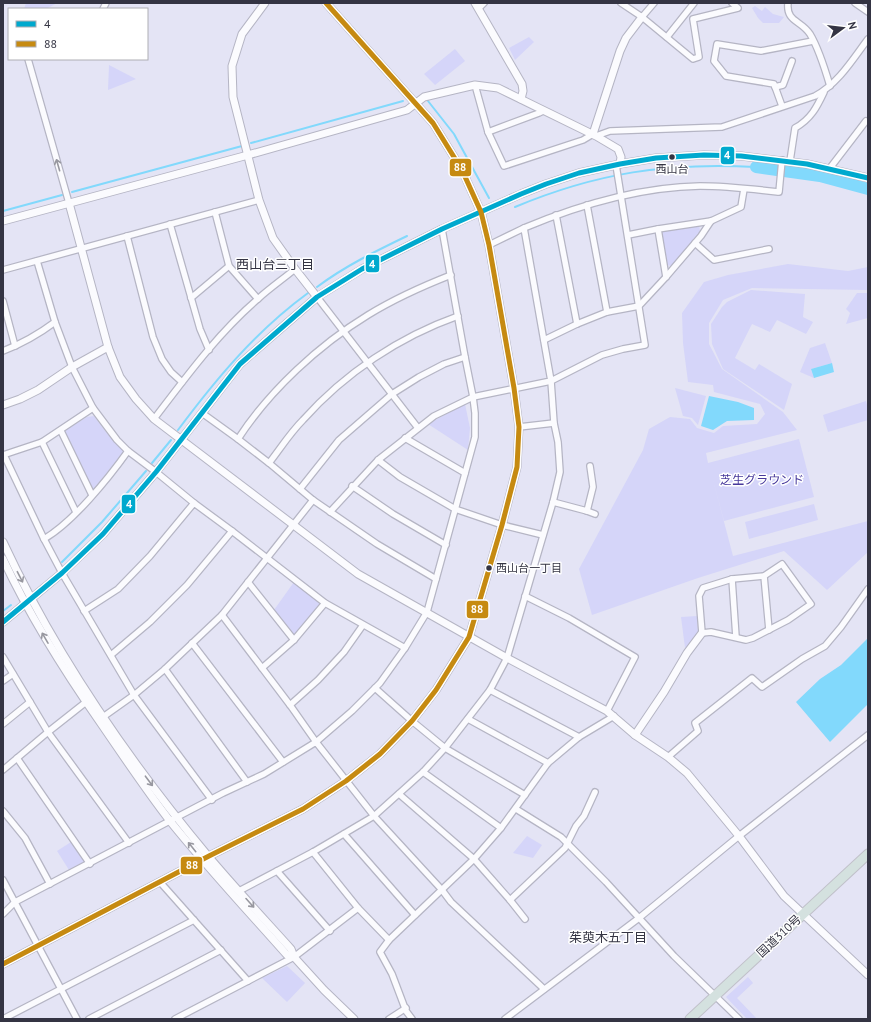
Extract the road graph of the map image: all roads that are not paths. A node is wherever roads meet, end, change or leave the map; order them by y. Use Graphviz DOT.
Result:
graph roads {
  1 [pos="265,3"];
  2 [pos="326,3"];
  3 [pos="621,3"];
  4 [pos="654,3"];
  5 [pos="694,3"];
  6 [pos="732,3"];
  7 [pos="788,3"];
  8 [pos="855,3"];
  9 [pos="864,3"];
  10 [pos="479,5"];
  11 [pos="867,12"];
  12 [pos="686,13"];
  13 [pos="642,17"];
  14 [pos="693,19"];
  15 [pos="667,37"];
  16 [pos="868,39"];
  17 [pos="813,41"];
  18 [pos="28,60"];
  19 [pos="792,61"];
  20 [pos="475,85"];
  21 [pos="775,86"];
  22 [pos="830,86"];
  23 [pos="824,91"];
  24 [pos="522,99"];
  25 [pos="416,103"];
  26 [pos="782,106"];
  27 [pos="543,110"];
  28 [pos="866,121"];
  29 [pos="488,132"];
  30 [pos="595,135"];
  31 [pos="248,155"];
  32 [pos="785,162"];
  33 [pos="830,168"];
  34 [pos="618,169"];
  35 [pos="868,178"];
  36 [pos="744,189"];
  37 [pos="622,197"];
  38 [pos="260,200"];
  39 [pos="69,203"];
  40 [pos="587,205"];
  41 [pos="215,212"];
  42 [pos="481,212"];
  43 [pos="556,215"];
  44 [pos="3,221"];
  45 [pos="711,221"];
  46 [pos="170,224"];
  47 [pos="524,228"];
  48 [pos="442,229"];
  49 [pos="658,229"];
  50 [pos="628,235"];
  51 [pos="127,236"];
  52 [pos="695,243"];
  53 [pos="489,245"];
  54 [pos="81,248"];
  55 [pos="769,249"];
  56 [pos="37,261"];
  57 [pos="229,266"];
  58 [pos="295,269"];
  59 [pos="3,270"];
  60 [pos="451,275"];
  61 [pos="666,277"];
  62 [pos="317,297"];
  63 [pos="191,298"];
  64 [pos="258,299"];
  65 [pos="3,301"];
  66 [pos="639,306"];
  67 [pos="607,312"];
  68 [pos="458,316"];
  69 [pos="55,322"];
  70 [pos="577,324"];
  71 [pos="344,331"];
  72 [pos="544,340"];
  73 [pos="15,346"];
  74 [pos="108,347"];
  75 [pos="209,350"];
  76 [pos="3,351"];
  77 [pos="464,357"];
  78 [pos="368,362"];
  79 [pos="72,367"];
  80 [pos="551,381"];
  81 [pos="182,382"];
  82 [pos="514,388"];
  83 [pos="392,394"];
  84 [pos="473,397"];
  85 [pos="3,405"];
  86 [pos="93,408"];
  87 [pos="202,413"];
  88 [pos="154,419"];
  89 [pos="554,423"];
  90 [pos="519,427"];
  91 [pos="418,428"];
  92 [pos="61,431"];
  93 [pos="405,438"];
  94 [pos="238,439"];
  95 [pos="181,440"];
  96 [pos="42,442"];
  97 [pos="128,451"];
  98 [pos="3,455"];
  99 [pos="378,460"];
  100 [pos="269,463"];
  101 [pos="590,466"];
  102 [pos="156,472"];
  103 [pos="465,473"];
  104 [pos="352,486"];
  105 [pos="300,489"];
  106 [pos="92,495"];
  107 [pos="313,500"];
  108 [pos="553,502"];
  109 [pos="194,503"];
  110 [pos="455,509"];
  111 [pos="587,511"];
  112 [pos="76,512"];
  113 [pos="330,512"];
  114 [pos="595,514"];
  115 [pos="502,525"];
  116 [pos="293,526"];
  117 [pos="232,531"];
  118 [pos="543,535"];
  119 [pos="44,539"];
  120 [pos="3,542"];
  121 [pos="446,545"];
  122 [pos="267,558"];
  123 [pos="3,559"];
  124 [pos="62,573"];
  125 [pos="764,576"];
  126 [pos="436,579"];
  127 [pos="732,579"];
  128 [pos="248,582"];
  129 [pos="868,589"];
  130 [pos="525,596"];
  131 [pos="31,598"];
  132 [pos="25,603"];
  133 [pos="325,603"];
  134 [pos="84,611"];
  135 [pos="427,612"];
  136 [pos="222,615"];
  137 [pos="3,622"];
  138 [pos="363,625"];
  139 [pos="769,630"];
  140 [pos="702,633"];
  141 [pos="469,637"];
  142 [pos="736,637"];
  143 [pos="294,640"];
  144 [pos="192,643"];
  145 [pos="405,648"];
  146 [pos="111,655"];
  147 [pos="3,658"];
  148 [pos="507,658"];
  149 [pos="262,668"];
  150 [pos="165,669"];
  151 [pos="13,674"];
  152 [pos="3,681"];
  153 [pos="375,688"];
  154 [pos="490,690"];
  155 [pos="134,695"];
  156 [pos="30,702"];
  157 [pos="86,702"];
  158 [pos="290,705"];
  159 [pos="607,711"];
  160 [pos="614,716"];
  161 [pos="103,717"];
  162 [pos="468,719"];
  163 [pos="412,721"];
  164 [pos="3,724"];
  165 [pos="48,732"];
  166 [pos="634,735"];
  167 [pos="868,735"];
  168 [pos="579,737"];
  169 [pos="316,742"];
  170 [pos="445,748"];
  171 [pos="668,757"];
  172 [pos="17,758"];
  173 [pos="283,762"];
  174 [pos="548,763"];
  175 [pos="3,770"];
  176 [pos="423,772"];
  177 [pos="346,781"];
  178 [pos="247,782"];
  179 [pos="595,792"];
  180 [pos="399,794"];
  181 [pos="525,795"];
  182 [pos="212,800"];
  183 [pos="516,809"];
  184 [pos="3,811"];
  185 [pos="374,816"];
  186 [pos="174,819"];
  187 [pos="501,828"];
  188 [pos="344,834"];
  189 [pos="739,836"];
  190 [pos="128,843"];
  191 [pos="567,843"];
  192 [pos="313,852"];
  193 [pos="868,854"];
  194 [pos="206,858"];
  195 [pos="474,859"];
  196 [pos="90,864"];
  197 [pos="277,871"];
  198 [pos="3,880"];
  199 [pos="160,882"];
  200 [pos="50,884"];
  201 [pos="442,890"];
  202 [pos="239,891"];
  203 [pos="510,900"];
  204 [pos="15,902"];
  205 [pos="358,908"];
  206 [pos="3,914"];
  207 [pos="802,914"];
  208 [pos="415,915"];
  209 [pos="639,918"];
  210 [pos="525,919"];
  211 [pos="194,920"];
  212 [pos="330,931"];
  213 [pos="389,940"];
  214 [pos="38,947"];
  215 [pos="221,950"];
  216 [pos="294,957"];
  217 [pos="3,964"];
  218 [pos="868,975"];
  219 [pos="248,981"];
  220 [pos="544,989"];
  221 [pos="62,990"];
  222 [pos="716,995"];
  223 [pos="406,1008"];
  224 [pos="3,1019"];
  225 [pos="77,1019"];
  226 [pos="89,1019"];
  227 [pos="175,1019"];
  228 [pos="354,1019"];
  229 [pos="389,1019"];
  230 [pos="412,1019"];
  231 [pos="505,1019"];
  232 [pos="690,1019"];
  233 [pos="739,1019"];
  1 -- 31 [label="street"];
  2 -- 25 [label="street"];
  3 -- 13 [label="street"];
  4 -- 13 [label="street"];
  5 -- 12 [label="street"];
  6 -- 14 [label="street"];
  7 -- 17 [label="street"];
  8 -- 11 [label="street"];
  9 -- 11 [label="street"];
  10 -- 24 [label="street"];
  12 -- 14 [label="street"];
  12 -- 15 [label="street"];
  13 -- 15 [label="street"];
  13 -- 30 [label="street"];
  14 -- 15 [label="street"];
  16 -- 22 [label="street"];
  17 -- 21 [label="street"];
  17 -- 22 [label="street"];
  39 -- 18 [label="street, one-way"];
  19 -- 21 [label="street"];
  20 -- 24 [label="street"];
  20 -- 25 [label="street"];
  20 -- 29 [label="street"];
  21 -- 26 [label="street"];
  22 -- 23 [label="street"];
  23 -- 26 [label="street"];
  23 -- 32 [label="street"];
  24 -- 27 [label="street"];
  25 -- 31 [label="street"];
  25 -- 42 [label="street"];
  26 -- 30 [label="street"];
  27 -- 29 [label="street"];
  27 -- 30 [label="street"];
  28 -- 33 [label="street"];
  29 -- 30 [label="street"];
  30 -- 34 [label="street"];
  31 -- 38 [label="street"];
  31 -- 39 [label="street"];
  32 -- 33 [label="street"];
  32 -- 34 [label="street"];
  32 -- 36 [label="street"];
  33 -- 35 [label="street"];
  34 -- 37 [label="street"];
  34 -- 42 [label="street"];
  36 -- 37 [label="street"];
  36 -- 45 [label="street"];
  37 -- 40 [label="street"];
  37 -- 50 [label="street"];
  38 -- 41 [label="street"];
  38 -- 58 [label="street"];
  39 -- 44 [label="street"];
  39 -- 54 [label="street"];
  40 -- 43 [label="street"];
  40 -- 67 [label="street"];
  41 -- 46 [label="street"];
  41 -- 57 [label="street"];
  42 -- 48 [label="street"];
  42 -- 53 [label="street"];
  43 -- 47 [label="street"];
  43 -- 70 [label="street"];
  45 -- 49 [label="street"];
  45 -- 52 [label="street"];
  46 -- 51 [label="street"];
  46 -- 63 [label="street"];
  47 -- 53 [label="street"];
  47 -- 72 [label="street"];
  48 -- 60 [label="street"];
  48 -- 62 [label="street"];
  49 -- 50 [label="street"];
  49 -- 61 [label="street"];
  50 -- 66 [label="street"];
  51 -- 54 [label="street"];
  51 -- 81 [label="street"];
  52 -- 55 [label="street"];
  52 -- 61 [label="street"];
  53 -- 82 [label="street"];
  54 -- 56 [label="street"];
  54 -- 74 [label="street"];
  56 -- 59 [label="street"];
  56 -- 69 [label="street"];
  57 -- 63 [label="street"];
  57 -- 64 [label="street"];
  58 -- 62 [label="street"];
  58 -- 64 [label="street"];
  60 -- 68 [label="street"];
  60 -- 71 [label="street"];
  61 -- 66 [label="street"];
  62 -- 71 [label="street"];
  62 -- 87 [label="street"];
  63 -- 75 [label="street"];
  64 -- 75 [label="street"];
  65 -- 73 [label="street"];
  66 -- 67 [label="street"];
  66 -- 80 [label="street"];
  67 -- 70 [label="street"];
  68 -- 77 [label="street"];
  68 -- 78 [label="street"];
  69 -- 73 [label="street"];
  69 -- 79 [label="street"];
  70 -- 72 [label="street"];
  71 -- 78 [label="street"];
  71 -- 94 [label="street"];
  72 -- 80 [label="street"];
  73 -- 76 [label="street"];
  74 -- 79 [label="street"];
  74 -- 88 [label="street"];
  75 -- 81 [label="street"];
  77 -- 83 [label="street"];
  77 -- 84 [label="street"];
  78 -- 83 [label="street"];
  78 -- 100 [label="street"];
  79 -- 85 [label="street"];
  79 -- 86 [label="street"];
  80 -- 82 [label="street"];
  80 -- 89 [label="street"];
  81 -- 88 [label="street"];
  82 -- 84 [label="street"];
  82 -- 90 [label="street"];
  83 -- 91 [label="street"];
  83 -- 105 [label="street"];
  84 -- 91 [label="street"];
  84 -- 103 [label="street"];
  86 -- 92 [label="street"];
  86 -- 97 [label="street"];
  87 -- 94 [label="street"];
  87 -- 95 [label="street"];
  88 -- 95 [label="street"];
  89 -- 90 [label="street"];
  89 -- 108 [label="street"];
  90 -- 115 [label="street"];
  91 -- 93 [label="street"];
  92 -- 96 [label="street"];
  92 -- 106 [label="street"];
  93 -- 99 [label="street"];
  93 -- 103 [label="street"];
  94 -- 100 [label="street"];
  95 -- 102 [label="street"];
  95 -- 116 [label="street"];
  96 -- 98 [label="street"];
  96 -- 112 [label="street"];
  97 -- 102 [label="street"];
  97 -- 106 [label="street"];
  98 -- 119 [label="street"];
  99 -- 104 [label="street"];
  99 -- 110 [label="street"];
  100 -- 105 [label="street"];
  101 -- 111 [label="street"];
  102 -- 109 [label="street"];
  102 -- 124 [label="street"];
  103 -- 110 [label="street"];
  104 -- 113 [label="street"];
  104 -- 121 [label="street"];
  105 -- 107 [label="street"];
  106 -- 112 [label="street"];
  107 -- 113 [label="street"];
  107 -- 116 [label="street"];
  108 -- 111 [label="street"];
  108 -- 118 [label="street"];
  109 -- 117 [label="street"];
  109 -- 134 [label="street"];
  110 -- 115 [label="street"];
  110 -- 121 [label="street"];
  111 -- 114 [label="street"];
  112 -- 119 [label="street"];
  113 -- 126 [label="street"];
  115 -- 118 [label="street"];
  115 -- 141 [label="street"];
  116 -- 122 [label="street"];
  116 -- 135 [label="street"];
  117 -- 122 [label="street"];
  117 -- 146 [label="street"];
  118 -- 130 [label="street"];
  119 -- 124 [label="street"];
  120 -- 131 [label="street, one-way"];
  121 -- 126 [label="street"];
  122 -- 128 [label="street"];
  122 -- 133 [label="street"];
  123 -- 132 [label="street"];
  124 -- 131 [label="street"];
  124 -- 134 [label="street"];
  125 -- 127 [label="street"];
  125 -- 139 [label="street"];
  125 -- 139 [label="street"];
  126 -- 135 [label="street"];
  127 -- 140 [label="street"];
  127 -- 142 [label="street"];
  128 -- 136 [label="street"];
  128 -- 143 [label="street"];
  129 -- 171 [label="street"];
  130 -- 148 [label="street"];
  130 -- 159 [label="street"];
  131 -- 132 [label="street"];
  131 -- 161 [label="street"];
  132 -- 137 [label="street"];
  157 -- 132 [label="street, one-way"];
  133 -- 138 [label="street"];
  133 -- 143 [label="street"];
  134 -- 146 [label="street"];
  135 -- 141 [label="street"];
  135 -- 145 [label="street"];
  136 -- 144 [label="street"];
  136 -- 149 [label="street"];
  138 -- 145 [label="street"];
  138 -- 158 [label="street"];
  139 -- 142 [label="street"];
  140 -- 142 [label="street"];
  140 -- 166 [label="street"];
  141 -- 148 [label="street"];
  141 -- 163 [label="street"];
  143 -- 149 [label="street"];
  144 -- 150 [label="street"];
  144 -- 173 [label="street"];
  145 -- 153 [label="street"];
  146 -- 155 [label="street"];
  147 -- 151 [label="street"];
  148 -- 154 [label="street"];
  148 -- 159 [label="street"];
  149 -- 158 [label="street"];
  150 -- 155 [label="street"];
  150 -- 178 [label="street"];
  151 -- 152 [label="street"];
  151 -- 156 [label="street"];
  153 -- 163 [label="street"];
  153 -- 169 [label="street"];
  154 -- 162 [label="street"];
  154 -- 168 [label="street"];
  155 -- 161 [label="street"];
  155 -- 182 [label="street"];
  156 -- 164 [label="street"];
  156 -- 165 [label="street"];
  157 -- 165 [label="street"];
  157 -- 186 [label="street"];
  158 -- 169 [label="street"];
  159 -- 160 [label="street"];
  160 -- 166 [label="street"];
  160 -- 168 [label="street"];
  161 -- 186 [label="street, one-way"];
  162 -- 170 [label="street"];
  162 -- 174 [label="street"];
  163 -- 170 [label="street"];
  163 -- 177 [label="street"];
  165 -- 172 [label="street"];
  165 -- 190 [label="street"];
  166 -- 171 [label="street"];
  167 -- 189 [label="street"];
  168 -- 174 [label="street"];
  169 -- 173 [label="street"];
  169 -- 177 [label="street"];
  170 -- 176 [label="street"];
  170 -- 181 [label="street"];
  171 -- 189 [label="street"];
  172 -- 175 [label="street"];
  172 -- 196 [label="street"];
  173 -- 178 [label="street"];
  174 -- 181 [label="street"];
  176 -- 180 [label="street"];
  176 -- 187 [label="street"];
  177 -- 185 [label="street"];
  177 -- 194 [label="street"];
  178 -- 182 [label="street"];
  179 -- 191 [label="street"];
  180 -- 185 [label="street"];
  180 -- 195 [label="street"];
  181 -- 183 [label="street"];
  182 -- 186 [label="street"];
  183 -- 187 [label="street"];
  183 -- 191 [label="street"];
  184 -- 200 [label="street"];
  185 -- 188 [label="street"];
  185 -- 201 [label="street"];
  186 -- 190 [label="street"];
  186 -- 194 [label="street"];
  187 -- 195 [label="street"];
  188 -- 192 [label="street"];
  188 -- 208 [label="street"];
  189 -- 207 [label="street"];
  189 -- 209 [label="street"];
  190 -- 196 [label="street"];
  191 -- 203 [label="street"];
  191 -- 209 [label="street"];
  192 -- 197 [label="street"];
  192 -- 205 [label="street"];
  193 -- 207 [label="highway, 国道310号"];
  194 -- 199 [label="street"];
  194 -- 202 [label="street"];
  194 -- 216 [label="street"];
  195 -- 201 [label="street"];
  195 -- 203 [label="street"];
  196 -- 200 [label="street"];
  197 -- 202 [label="street"];
  197 -- 212 [label="street"];
  198 -- 204 [label="street"];
  199 -- 211 [label="street"];
  199 -- 214 [label="street"];
  200 -- 204 [label="street"];
  201 -- 208 [label="street"];
  201 -- 220 [label="street"];
  202 -- 216 [label="street, one-way"];
  203 -- 210 [label="street"];
  204 -- 206 [label="street"];
  204 -- 214 [label="street"];
  205 -- 212 [label="street"];
  205 -- 213 [label="street"];
  207 -- 218 [label="street"];
  207 -- 222 [label="highway, 国道310号"];
  208 -- 213 [label="street"];
  209 -- 220 [label="street"];
  209 -- 222 [label="street"];
  211 -- 215 [label="street"];
  211 -- 221 [label="street"];
  212 -- 216 [label="street"];
  213 -- 223 [label="street"];
  214 -- 217 [label="street"];
  214 -- 221 [label="street"];
  215 -- 219 [label="street"];
  215 -- 226 [label="street"];
  216 -- 219 [label="street"];
  216 -- 228 [label="street"];
  219 -- 227 [label="street"];
  220 -- 231 [label="street"];
  221 -- 224 [label="street"];
  221 -- 225 [label="street"];
  222 -- 232 [label="highway, 国道310号"];
  222 -- 233 [label="street"];
  223 -- 229 [label="street"];
  223 -- 230 [label="street"];
}
